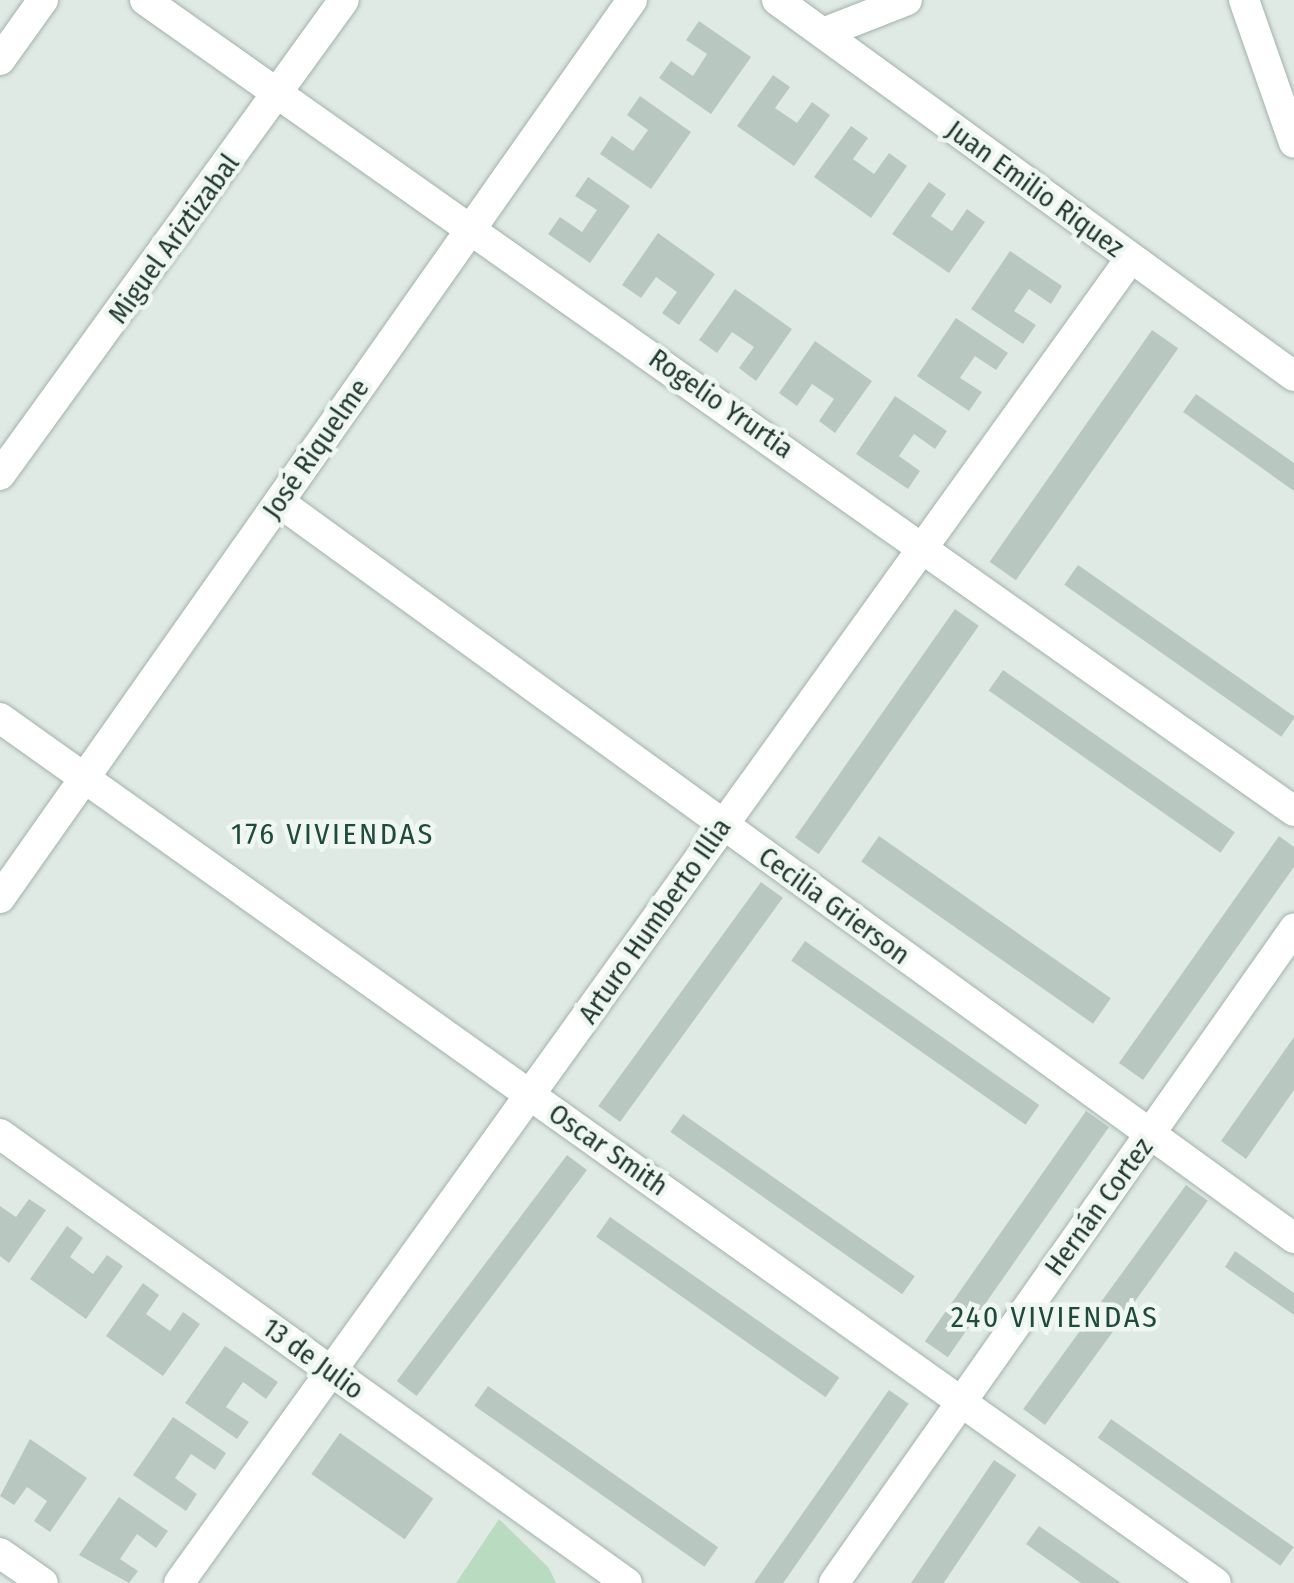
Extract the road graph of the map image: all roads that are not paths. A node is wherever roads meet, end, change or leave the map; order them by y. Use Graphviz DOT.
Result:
graph roads {
  1 [pos="43,0"];
  2 [pos="145,0"];
  3 [pos="344,0"];
  4 [pos="632,0"];
  5 [pos="777,0"];
  6 [pos="907,0"];
  7 [pos="1244,0"];
  8 [pos="823,33"];
  9 [pos="0,60"];
  10 [pos="280,94"];
  11 [pos="1294,143"];
  12 [pos="472,227"];
  13 [pos="1130,259"];
  14 [pos="1294,376"];
  15 [pos="0,475"];
  16 [pos="278,502"];
  17 [pos="920,545"];
  18 [pos="0,718"];
  19 [pos="85,777"];
  20 [pos="1294,811"];
  21 [pos="722,824"];
  22 [pos="0,898"];
  23 [pos="1294,929"];
  24 [pos="532,1096"];
  25 [pos="0,1134"];
  26 [pos="1150,1136"];
  27 [pos="1294,1238"];
  28 [pos="331,1372"];
  29 [pos="961,1398"];
  30 [pos="0,1553"];
  31 [pos="43,1583"];
  32 [pos="180,1583"];
  33 [pos="627,1583"];
  34 [pos="834,1583"];
  35 [pos="1216,1583"];
  1 -- 9 [label="street"];
  2 -- 10 [label="street, Rogelio Yrurtia"];
  3 -- 10 [label="street, Miguel Ariztizabal"];
  4 -- 12 [label="street, José Riquelme"];
  5 -- 8 [label="street, Juan Emilio Riquez"];
  6 -- 8 [label="street"];
  7 -- 11 [label="street"];
  8 -- 13 [label="street, Juan Emilio Riquez"];
  10 -- 12 [label="street, Rogelio Yrurtia"];
  10 -- 15 [label="street, Miguel Ariztizabal"];
  12 -- 16 [label="street, José Riquelme"];
  12 -- 17 [label="street, Rogelio Yrurtia"];
  13 -- 14 [label="street, Juan Emilio Riquez"];
  13 -- 17 [label="street, Arturo Humberto Illia"];
  16 -- 19 [label="street, José Riquelme"];
  16 -- 21 [label="street, Cecilia Grierson"];
  17 -- 20 [label="street, Rogelio Yrurtia"];
  17 -- 21 [label="street, Arturo Humberto Illia"];
  18 -- 19 [label="street, Oscar Smith"];
  19 -- 22 [label="street, José Riquelme"];
  19 -- 24 [label="street, Oscar Smith"];
  21 -- 24 [label="street, Arturo Humberto Illia"];
  21 -- 26 [label="street, Cecilia Grierson"];
  23 -- 26 [label="street, Hernán Cortez"];
  24 -- 28 [label="street, Arturo Humberto Illia"];
  24 -- 29 [label="street, Oscar Smith"];
  25 -- 28 [label="street, 13 de Julio"];
  26 -- 27 [label="street, Cecilia Grierson"];
  26 -- 29 [label="street, Hernán Cortez"];
  28 -- 32 [label="street, Arturo Humberto Illia"];
  28 -- 33 [label="street, 13 de Julio"];
  29 -- 34 [label="street, Hernán Cortez"];
  29 -- 35 [label="street, Oscar Smith"];
  30 -- 31 [label="street"];
}
